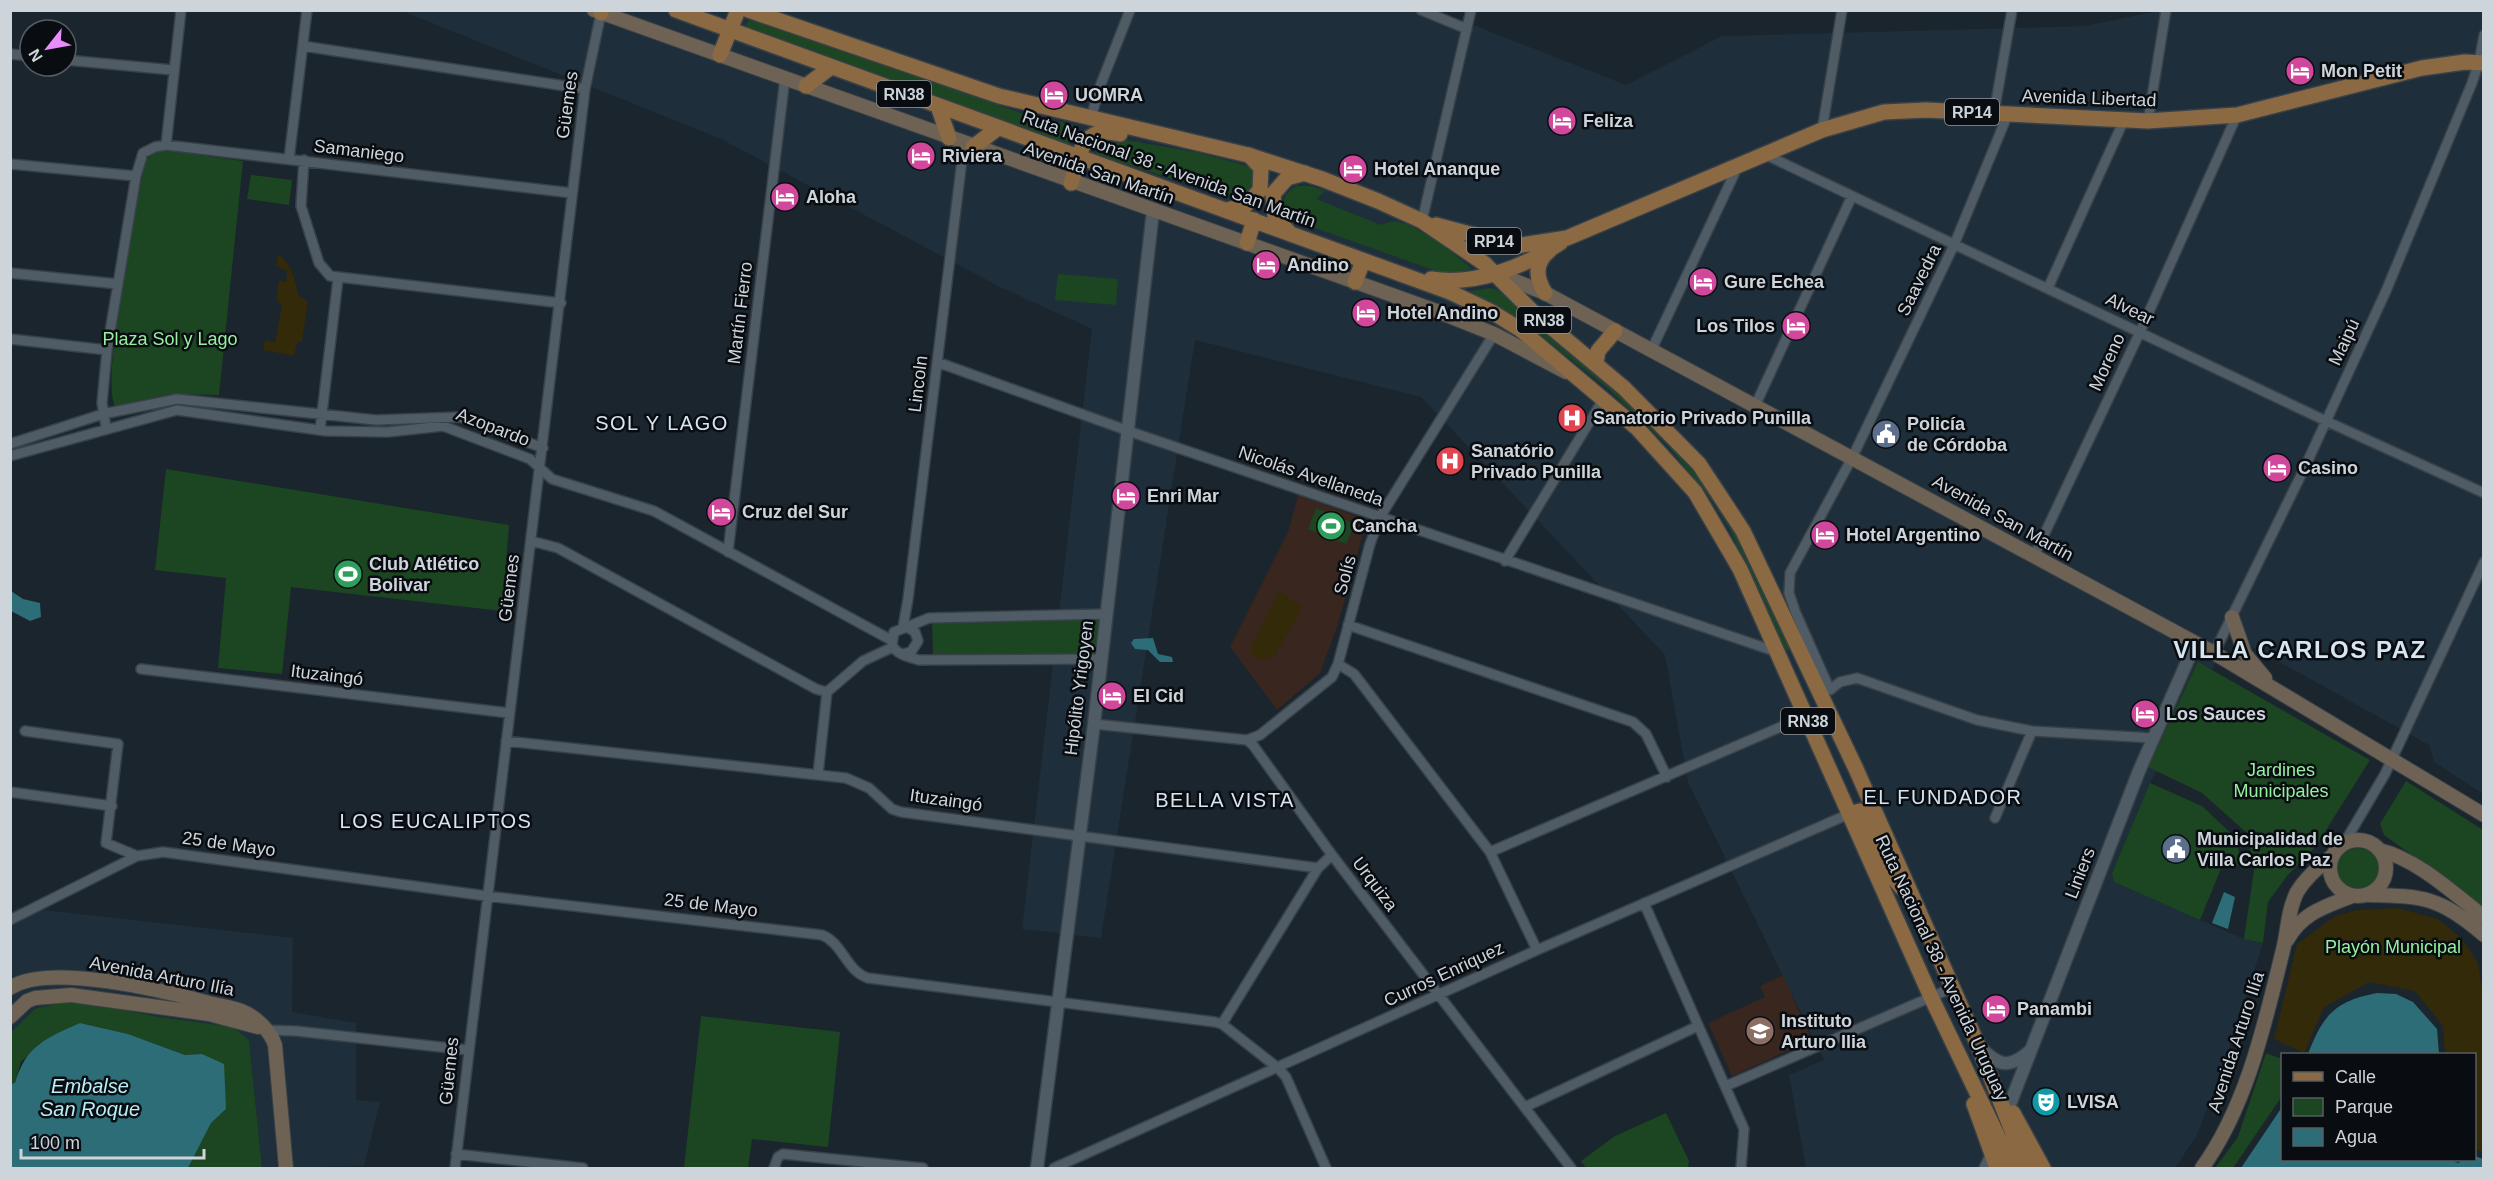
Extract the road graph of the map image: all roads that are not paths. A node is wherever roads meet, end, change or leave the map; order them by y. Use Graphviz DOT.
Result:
graph roads {
  1 [pos="181,10"];
  2 [pos="307,10"];
  3 [pos="676,10"];
  4 [pos="738,10"];
  5 [pos="748,10"];
  6 [pos="1130,10"];
  7 [pos="1421,10"];
  8 [pos="1471,10"];
  9 [pos="1842,10"];
  10 [pos="2012,10"];
  11 [pos="2166,10"];
  12 [pos="598,11"];
  13 [pos="1467,29"];
  14 [pos="730,30"];
  15 [pos="2484,35"];
  16 [pos="303,46"];
  17 [pos="720,55"];
  18 [pos="78,61"];
  19 [pos="2481,63"];
  20 [pos="831,67"];
  21 [pos="173,70"];
  22 [pos="785,78"];
  23 [pos="806,86"];
  24 [pos="585,89"];
  25 [pos="938,106"];
  26 [pos="2001,114"];
  27 [pos="2237,115"];
  28 [pos="1091,118"];
  29 [pos="2124,120"];
  30 [pos="2148,121"];
  31 [pos="998,128"];
  32 [pos="1822,130"];
  33 [pos="949,138"];
  34 [pos="1192,141"];
  35 [pos="166,146"];
  36 [pos="969,146"];
  37 [pos="1080,152"];
  38 [pos="1763,154"];
  39 [pos="1248,155"];
  40 [pos="289,159"];
  41 [pos="304,160"];
  42 [pos="1740,163"];
  43 [pos="10,164"];
  44 [pos="1305,173"];
  45 [pos="136,176"];
  46 [pos="1071,183"];
  47 [pos="572,193"];
  48 [pos="1852,196"];
  49 [pos="1227,210"];
  50 [pos="1153,211"];
  51 [pos="1254,220"];
  52 [pos="1422,221"];
  53 [pos="1292,235"];
  54 [pos="1567,238"];
  55 [pos="1247,243"];
  56 [pos="1954,245"];
  57 [pos="1550,250"];
  58 [pos="1364,261"];
  59 [pos="10,273"];
  60 [pos="1495,273"];
  61 [pos="1399,274"];
  62 [pos="338,279"];
  63 [pos="1355,282"];
  64 [pos="118,284"];
  65 [pos="2048,288"];
  66 [pos="1545,293"];
  67 [pos="561,303"];
  68 [pos="1615,331"];
  69 [pos="2140,332"];
  70 [pos="1494,334"];
  71 [pos="10,339"];
  72 [pos="107,351"];
  73 [pos="1651,351"];
  74 [pos="937,362"];
  75 [pos="1596,363"];
  76 [pos="1586,383"];
  77 [pos="1604,398"];
  78 [pos="1755,406"];
  79 [pos="1622,413"];
  80 [pos="103,414"];
  81 [pos="322,415"];
  82 [pos="2326,421"];
  83 [pos="106,427"];
  84 [pos="320,430"];
  85 [pos="1126,430"];
  86 [pos="10,444"];
  87 [pos="543,448"];
  88 [pos="10,456"];
  89 [pos="1853,456"];
  90 [pos="540,468"];
  91 [pos="2484,493"];
  92 [pos="1380,518"];
  93 [pos="531,541"];
  94 [pos="728,552"];
  95 [pos="2034,556"];
  96 [pos="1504,561"];
  97 [pos="2484,562"];
  98 [pos="1106,614"];
  99 [pos="2232,617"];
  100 [pos="1348,625"];
  101 [pos="905,627"];
  102 [pos="892,643"];
  103 [pos="2195,644"];
  104 [pos="1778,652"];
  105 [pos="2214,653"];
  106 [pos="902,654"];
  107 [pos="1101,659"];
  108 [pos="1338,664"];
  109 [pos="141,669"];
  110 [pos="1830,690"];
  111 [pos="2277,691"];
  112 [pos="828,692"];
  113 [pos="509,713"];
  114 [pos="1806,716"];
  115 [pos="1094,724"];
  116 [pos="25,731"];
  117 [pos="2032,731"];
  118 [pos="2153,738"];
  119 [pos="1247,740"];
  120 [pos="506,741"];
  121 [pos="1842,742"];
  122 [pos="2392,758"];
  123 [pos="1856,769"];
  124 [pos="818,774"];
  125 [pos="1666,777"];
  126 [pos="10,792"];
  127 [pos="112,806"];
  128 [pos="1849,814"];
  129 [pos="2484,814"];
  130 [pos="1995,818"];
  131 [pos="1079,834"];
  132 [pos="2343,844"];
  133 [pos="2379,850"];
  134 [pos="1490,852"];
  135 [pos="1332,855"];
  136 [pos="137,856"];
  137 [pos="2332,856"];
  138 [pos="1318,868"];
  139 [pos="2368,895"];
  140 [pos="487,896"];
  141 [pos="2352,896"];
  142 [pos="1912,899"];
  143 [pos="1644,903"];
  144 [pos="2484,917"];
  145 [pos="10,920"];
  146 [pos="2484,934"];
  147 [pos="1537,950"];
  148 [pos="2284,950"];
  149 [pos="10,988"];
  150 [pos="1952,988"];
  151 [pos="1438,996"];
  152 [pos="1931,997"];
  153 [pos="1059,1002"];
  154 [pos="10,1017"];
  155 [pos="1222,1024"];
  156 [pos="1698,1026"];
  157 [pos="265,1030"];
  158 [pos="1977,1043"];
  159 [pos="468,1050"];
  160 [pos="2032,1050"];
  161 [pos="1957,1053"];
  162 [pos="1278,1068"];
  163 [pos="1726,1086"];
  164 [pos="1525,1107"];
  165 [pos="2007,1111"];
  166 [pos="1991,1153"];
  167 [pos="456,1154"];
  168 [pos="286,1168"];
  169 [pos="455,1168"];
  170 [pos="583,1168"];
  171 [pos="774,1168"];
  172 [pos="923,1168"];
  173 [pos="1037,1168"];
  174 [pos="1054,1168"];
  175 [pos="1326,1168"];
  176 [pos="1571,1168"];
  177 [pos="1741,1168"];
  178 [pos="1984,1168"];
  179 [pos="1997,1168"];
  180 [pos="2013,1168"];
  181 [pos="2027,1168"];
  182 [pos="2043,1168"];
  183 [pos="2202,1168"];
  1 -- 21 [label="street"];
  2 -- 16 [label="street"];
  3 -- 14 [label="main road, Ruta Nacional 38 - Avenida San Martín / RN38"];
  4 -- 14 [label="main road"];
  5 -- 28 [label="main road, Ruta Nacional 38 - Avenida San Martín / RN38"];
  6 -- 28 [label="street"];
  7 -- 13 [label="street"];
  8 -- 13 [label="street"];
  9 -- 32 [label="street"];
  10 -- 26 [label="street, Saavedra"];
  11 -- 30 [label="street"];
  12 -- 17 [label="main road, Avenida San Martín"];
  12 -- 24 [label="street, Güemes"];
  13 -- 52 [label="street"];
  14 -- 17 [label="main road"];
  14 -- 20 [label="main road, Ruta Nacional 38 - Avenida San Martín / RN38"];
  15 -- 19 [label="street, Maipú"];
  16 -- 24 [label="street"];
  16 -- 40 [label="street"];
  17 -- 22 [label="main road, Avenida San Martín"];
  18 -- 21 [label="street"];
  19 -- 27 [label="main road, Avenida Libertad / RP14"];
  19 -- 82 [label="street, Maipú"];
  20 -- 23 [label="main road"];
  20 -- 25 [label="main road, Ruta Nacional 38 - Avenida San Martín / RN38"];
  21 -- 35 [label="street"];
  22 -- 23 [label="main road, Avenida San Martín"];
  22 -- 94 [label="street, Martín Fierro"];
  23 -- 33 [label="main road, Avenida San Martín"];
  24 -- 47 [label="street, Güemes"];
  25 -- 31 [label="main road, Ruta Nacional 38 - Avenida San Martín / RN38"];
  25 -- 33 [label="main road"];
  26 -- 29 [label="main road, Avenida Libertad / RP14"];
  26 -- 32 [label="main road, Avenida Libertad / RP14"];
  26 -- 56 [label="street, Saavedra"];
  27 -- 30 [label="main road, Avenida Libertad / RP14"];
  27 -- 69 [label="street, Moreno"];
  28 -- 34 [label="main road, Ruta Nacional 38 - Avenida San Martín / RN38"];
  28 -- 37 [label="main road"];
  29 -- 30 [label="main road, Avenida Libertad / RP14"];
  29 -- 65 [label="street"];
  31 -- 36 [label="main road"];
  31 -- 37 [label="main road, Ruta Nacional 38 - Avenida San Martín / RN38"];
  32 -- 38 [label="main road, Avenida Libertad / RP14"];
  33 -- 36 [label="main road, Avenida San Martín"];
  34 -- 37 [label="main road"];
  34 -- 39 [label="main road, Ruta Nacional 38 - Avenida San Martín / RN38"];
  35 -- 40 [label="street, Samaniego"];
  35 -- 45 [label="street, Samaniego"];
  36 -- 46 [label="main road, Avenida San Martín"];
  36 -- 74 [label="street, Lincoln"];
  37 -- 46 [label="main road"];
  37 -- 49 [label="main road, Ruta Nacional 38 - Avenida San Martín / RN38"];
  38 -- 42 [label="main road, Avenida Libertad / RP14"];
  38 -- 48 [label="street, Alvear"];
  39 -- 44 [label="main road, Ruta Nacional 38 - Avenida San Martín / RN38"];
  39 -- 49 [label="main road"];
  40 -- 41 [label="street, Samaniego"];
  41 -- 47 [label="street, Samaniego"];
  41 -- 62 [label="street"];
  42 -- 54 [label="main road, Avenida Libertad / RP14"];
  42 -- 73 [label="street"];
  43 -- 45 [label="street"];
  44 -- 52 [label="main road, Ruta Nacional 38 - Avenida San Martín / RN38"];
  44 -- 53 [label="main road"];
  45 -- 64 [label="street"];
  46 -- 50 [label="main road, Avenida San Martín"];
  47 -- 67 [label="street, Güemes"];
  48 -- 56 [label="street, Alvear"];
  48 -- 78 [label="street"];
  49 -- 51 [label="main road, Ruta Nacional 38 - Avenida San Martín / RN38"];
  50 -- 55 [label="main road, Avenida San Martín"];
  50 -- 85 [label="street, Hipólito Yrigoyen"];
  51 -- 53 [label="main road, Ruta Nacional 38 - Avenida San Martín / RN38"];
  51 -- 55 [label="main road"];
  52 -- 54 [label="main road, Avenida Libertad / RP14"];
  52 -- 60 [label="main road, Ruta Nacional 38 - Avenida San Martín / RN38"];
  53 -- 58 [label="main road, Ruta Nacional 38 - Avenida San Martín / RN38"];
  54 -- 57 [label="main road, Avenida Libertad / RP14"];
  55 -- 63 [label="main road, Avenida San Martín"];
  56 -- 65 [label="street, Alvear"];
  56 -- 89 [label="street, Saavedra"];
  57 -- 60 [label="main road, Avenida Libertad / RP14"];
  57 -- 66 [label="main road"];
  58 -- 61 [label="main road, Ruta Nacional 38 - Avenida San Martín / RN38"];
  58 -- 63 [label="main road"];
  59 -- 64 [label="street"];
  60 -- 61 [label="main road, RP14"];
  60 -- 66 [label="main road, Avenida San Martín"];
  60 -- 75 [label="main road, Ruta Nacional 38 - Avenida San Martín / RN38"];
  61 -- 76 [label="main road, Ruta Nacional 38 - Avenida San Martín / RN38"];
  62 -- 67 [label="street"];
  62 -- 81 [label="street"];
  63 -- 70 [label="main road, Avenida San Martín"];
  64 -- 72 [label="street"];
  65 -- 69 [label="street, Alvear"];
  66 -- 68 [label="main road, Avenida San Martín"];
  67 -- 87 [label="street, Güemes"];
  68 -- 73 [label="main road, Avenida San Martín"];
  68 -- 75 [label="main road"];
  69 -- 82 [label="street, Alvear"];
  69 -- 95 [label="street, Moreno"];
  70 -- 76 [label="main road, Avenida San Martín"];
  70 -- 92 [label="street, Solís"];
  71 -- 72 [label="street"];
  72 -- 80 [label="street"];
  73 -- 78 [label="main road, Avenida San Martín"];
  74 -- 85 [label="street, Nicolás Avellaneda"];
  74 -- 101 [label="street, Lincoln"];
  75 -- 121 [label="main road, Ruta Nacional 38 - Avenida Uruguay / RN38"];
  76 -- 77 [label="main road, Ruta Nacional 38 - Avenida San Martín / RN38"];
  77 -- 79 [label="main road, Ruta Nacional 38 - Avenida San Martín / RN38"];
  77 -- 96 [label="street"];
  78 -- 89 [label="main road, Avenida San Martín"];
  79 -- 104 [label="main road, Ruta Nacional 38 - Avenida Uruguay / RN38"];
  80 -- 81 [label="street, Azopardo"];
  80 -- 83 [label="street"];
  80 -- 86 [label="street, Azopardo"];
  81 -- 84 [label="street"];
  81 -- 87 [label="street, Azopardo"];
  82 -- 91 [label="street, Alvear"];
  82 -- 99 [label="street, Maipú"];
  83 -- 84 [label="street, Azopardo"];
  83 -- 88 [label="street, Azopardo"];
  84 -- 90 [label="street, Azopardo"];
  85 -- 92 [label="street, Nicolás Avellaneda"];
  85 -- 98 [label="street, Hipólito Yrigoyen"];
  87 -- 90 [label="street, Güemes"];
  89 -- 95 [label="main road, Avenida San Martín"];
  89 -- 110 [label="street, Saavedra"];
  90 -- 93 [label="street, Güemes"];
  90 -- 94 [label="street, Azopardo"];
  92 -- 96 [label="street, Nicolás Avellaneda"];
  92 -- 100 [label="street, Solís"];
  93 -- 112 [label="street"];
  93 -- 113 [label="street, Güemes"];
  94 -- 102 [label="street, Azopardo"];
  95 -- 103 [label="main road, Avenida San Martín"];
  96 -- 104 [label="street, Nicolás Avellaneda"];
  97 -- 122 [label="street"];
  98 -- 101 [label="street"];
  98 -- 107 [label="street, Hipólito Yrigoyen"];
  99 -- 105 [label="street, Maipú"];
  99 -- 111 [label="main road"];
  100 -- 108 [label="street, Solís"];
  100 -- 125 [label="street"];
  101 -- 102 [label="street"];
  101 -- 106 [label="street"];
  102 -- 106 [label="street"];
  102 -- 112 [label="street"];
  103 -- 105 [label="main road, Avenida San Martín"];
  103 -- 118 [label="street, Liniers"];
  104 -- 114 [label="main road, Ruta Nacional 38 - Avenida Uruguay / RN38"];
  104 -- 121 [label="main road"];
  105 -- 111 [label="main road, Avenida San Martín"];
  106 -- 107 [label="street"];
  107 -- 115 [label="street, Hipólito Yrigoyen"];
  108 -- 119 [label="street, Solís"];
  108 -- 134 [label="street"];
  109 -- 113 [label="street, Ituzaingó"];
  110 -- 117 [label="street"];
  110 -- 123 [label="main road"];
  111 -- 122 [label="main road, Avenida San Martín"];
  112 -- 124 [label="street"];
  113 -- 120 [label="street, Güemes"];
  114 -- 125 [label="street"];
  114 -- 128 [label="main road, Ruta Nacional 38 - Avenida Uruguay / RN38"];
  115 -- 119 [label="street"];
  115 -- 131 [label="street, Hipólito Yrigoyen"];
  116 -- 127 [label="street"];
  117 -- 118 [label="street"];
  117 -- 130 [label="street"];
  118 -- 160 [label="street, Liniers"];
  119 -- 135 [label="street, Urquiza"];
  120 -- 124 [label="street, Ituzaingó"];
  120 -- 140 [label="street, Güemes"];
  121 -- 123 [label="main road, Ruta Nacional 38 - Avenida Uruguay / RN38"];
  122 -- 129 [label="main road, Avenida San Martín"];
  122 -- 132 [label="street"];
  123 -- 142 [label="main road, Ruta Nacional 38 - Avenida Uruguay / RN38"];
  124 -- 131 [label="street, Ituzaingó"];
  125 -- 134 [label="street"];
  126 -- 127 [label="street"];
  127 -- 136 [label="street"];
  128 -- 142 [label="main road"];
  128 -- 143 [label="street, Curros Enriquez"];
  128 -- 152 [label="main road, Ruta Nacional 38 - Avenida Uruguay / RN38"];
  131 -- 138 [label="street, Ituzaingó"];
  131 -- 153 [label="street, Hipólito Yrigoyen"];
  132 -- 133 [label="main road"];
  132 -- 137 [label="main road"];
  133 -- 139 [label="main road"];
  133 -- 144 [label="main road"];
  134 -- 147 [label="street"];
  135 -- 138 [label="street"];
  135 -- 151 [label="street, Urquiza"];
  136 -- 140 [label="street, 25 de Mayo"];
  136 -- 145 [label="street, 25 de Mayo"];
  137 -- 141 [label="main road"];
  137 -- 148 [label="main road"];
  138 -- 155 [label="street"];
  139 -- 141 [label="main road"];
  139 -- 146 [label="main road"];
  140 -- 153 [label="street, 25 de Mayo"];
  140 -- 159 [label="street, Güemes"];
  141 -- 148 [label="main road"];
  142 -- 150 [label="main road, Ruta Nacional 38 - Avenida Uruguay / RN38"];
  143 -- 147 [label="street, Curros Enriquez"];
  143 -- 156 [label="street"];
  147 -- 151 [label="street, Curros Enriquez"];
  148 -- 183 [label="main road, Avenida Arturo Ilía"];
  149 -- 157 [label="main road, Avenida Arturo Ilía"];
  150 -- 152 [label="street"];
  150 -- 158 [label="main road, Ruta Nacional 38 - Avenida Uruguay / RN38"];
  151 -- 162 [label="street, Curros Enriquez"];
  151 -- 164 [label="street, Urquiza"];
  152 -- 161 [label="main road, Ruta Nacional 38 - Avenida Uruguay / RN38"];
  152 -- 163 [label="street"];
  153 -- 155 [label="street, 25 de Mayo"];
  153 -- 173 [label="street, Hipólito Yrigoyen"];
  154 -- 157 [label="main road, Avenida Arturo Ilía"];
  155 -- 162 [label="street"];
  156 -- 163 [label="street"];
  156 -- 164 [label="street"];
  157 -- 159 [label="street"];
  157 -- 168 [label="main road, Avenida Arturo Ilía"];
  158 -- 160 [label="street"];
  158 -- 165 [label="main road, Ruta Nacional 38 - Avenida Uruguay / RN38"];
  159 -- 167 [label="street, Güemes"];
  160 -- 165 [label="street, Liniers"];
  161 -- 166 [label="main road"];
  161 -- 180 [label="main road, Ruta Nacional 38 - Avenida Uruguay / RN38"];
  162 -- 174 [label="street, Curros Enriquez"];
  162 -- 175 [label="street"];
  163 -- 177 [label="street"];
  164 -- 176 [label="street, Urquiza"];
  165 -- 181 [label="main road, Ruta Nacional 38 - Avenida Uruguay / RN38"];
  165 -- 182 [label="main road"];
  166 -- 178 [label="street"];
  166 -- 179 [label="main road"];
  167 -- 169 [label="street, Güemes"];
  167 -- 170 [label="street"];
  171 -- 172 [label="street"];
}
